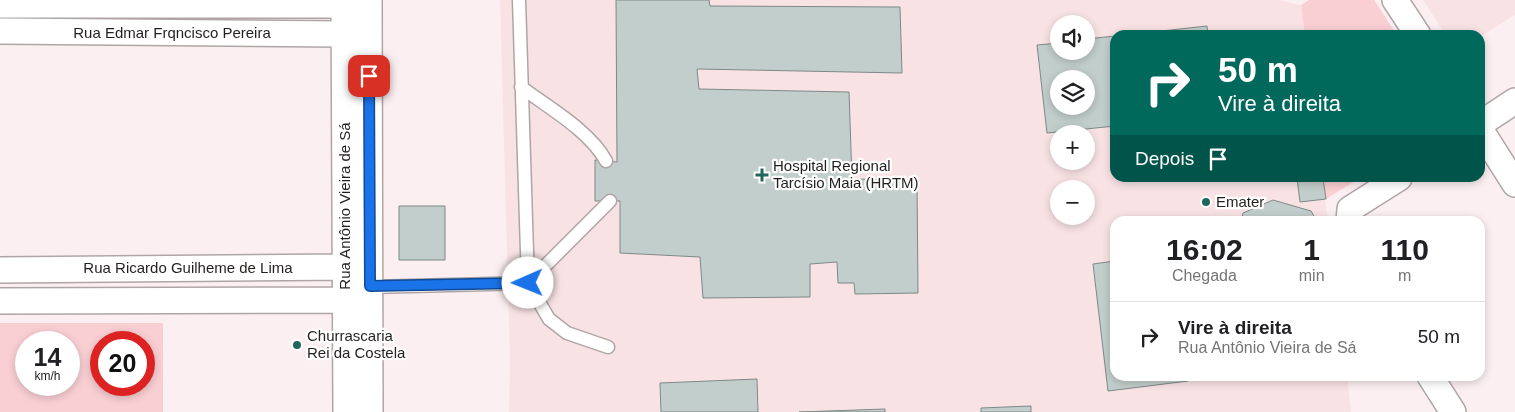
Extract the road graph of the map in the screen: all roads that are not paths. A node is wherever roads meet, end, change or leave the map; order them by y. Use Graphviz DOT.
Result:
graph roads {
  1 [pos="369,0"];
  2 [pos="518,0"];
  3 [pos="1395,0"];
  4 [pos="344,2"];
  5 [pos="0,5"];
  6 [pos="138,5"];
  7 [pos="1415,30"];
  8 [pos="0,31"];
  9 [pos="138,32"];
  10 [pos="344,34"];
  11 [pos="522,87"];
  12 [pos="1515,101"];
  13 [pos="1485,121"];
  14 [pos="1485,137"];
  15 [pos="606,161"];
  16 [pos="1394,182"];
  17 [pos="1515,184"];
  18 [pos="610,201"];
  19 [pos="1350,215"];
  20 [pos="345,267"];
  21 [pos="0,270"];
  22 [pos="528,283"];
  23 [pos="370,286"];
  24 [pos="346,300"];
  25 [pos="0,302"];
  26 [pos="608,347"];
  27 [pos="1433,381"];
  28 [pos="346,412"];
  29 [pos="370,412"];
  30 [pos="1453,412"];
  1 -- 23 [label="street, Rua Antônio Vieira de Sá"];
  2 -- 11 [label="lane"];
  3 -- 7 [label="street"];
  4 -- 6 [label="street, Rua Edmar Frqncisco Pereira"];
  4 -- 10 [label="street, Rua Antônio Vieira de Sá"];
  5 -- 6 [label="street, Rua Edmar Frqncisco Pereira"];
  6 -- 9 [label="street"];
  8 -- 9 [label="street, Rua Edmar Frqncisco Pereira"];
  9 -- 10 [label="street, Rua Edmar Frqncisco Pereira"];
  10 -- 20 [label="street, Rua Antônio Vieira de Sá"];
  11 -- 15 [label="lane"];
  11 -- 22 [label="lane"];
  12 -- 13 [label="street"];
  14 -- 17 [label="street"];
  16 -- 19 [label="street"];
  18 -- 22 [label="lane"];
  20 -- 21 [label="street, Rua Ricardo Guilheme de Lima"];
  20 -- 23 [label="street"];
  20 -- 24 [label="street, Rua Antônio Vieira de Sá"];
  22 -- 23 [label="lane"];
  22 -- 26 [label="lane"];
  23 -- 24 [label="street"];
  23 -- 29 [label="street, Rua Antônio Vieira de Sá"];
  24 -- 25 [label="street"];
  24 -- 28 [label="street, Rua Antônio Vieira de Sá"];
  27 -- 30 [label="street"];
}
